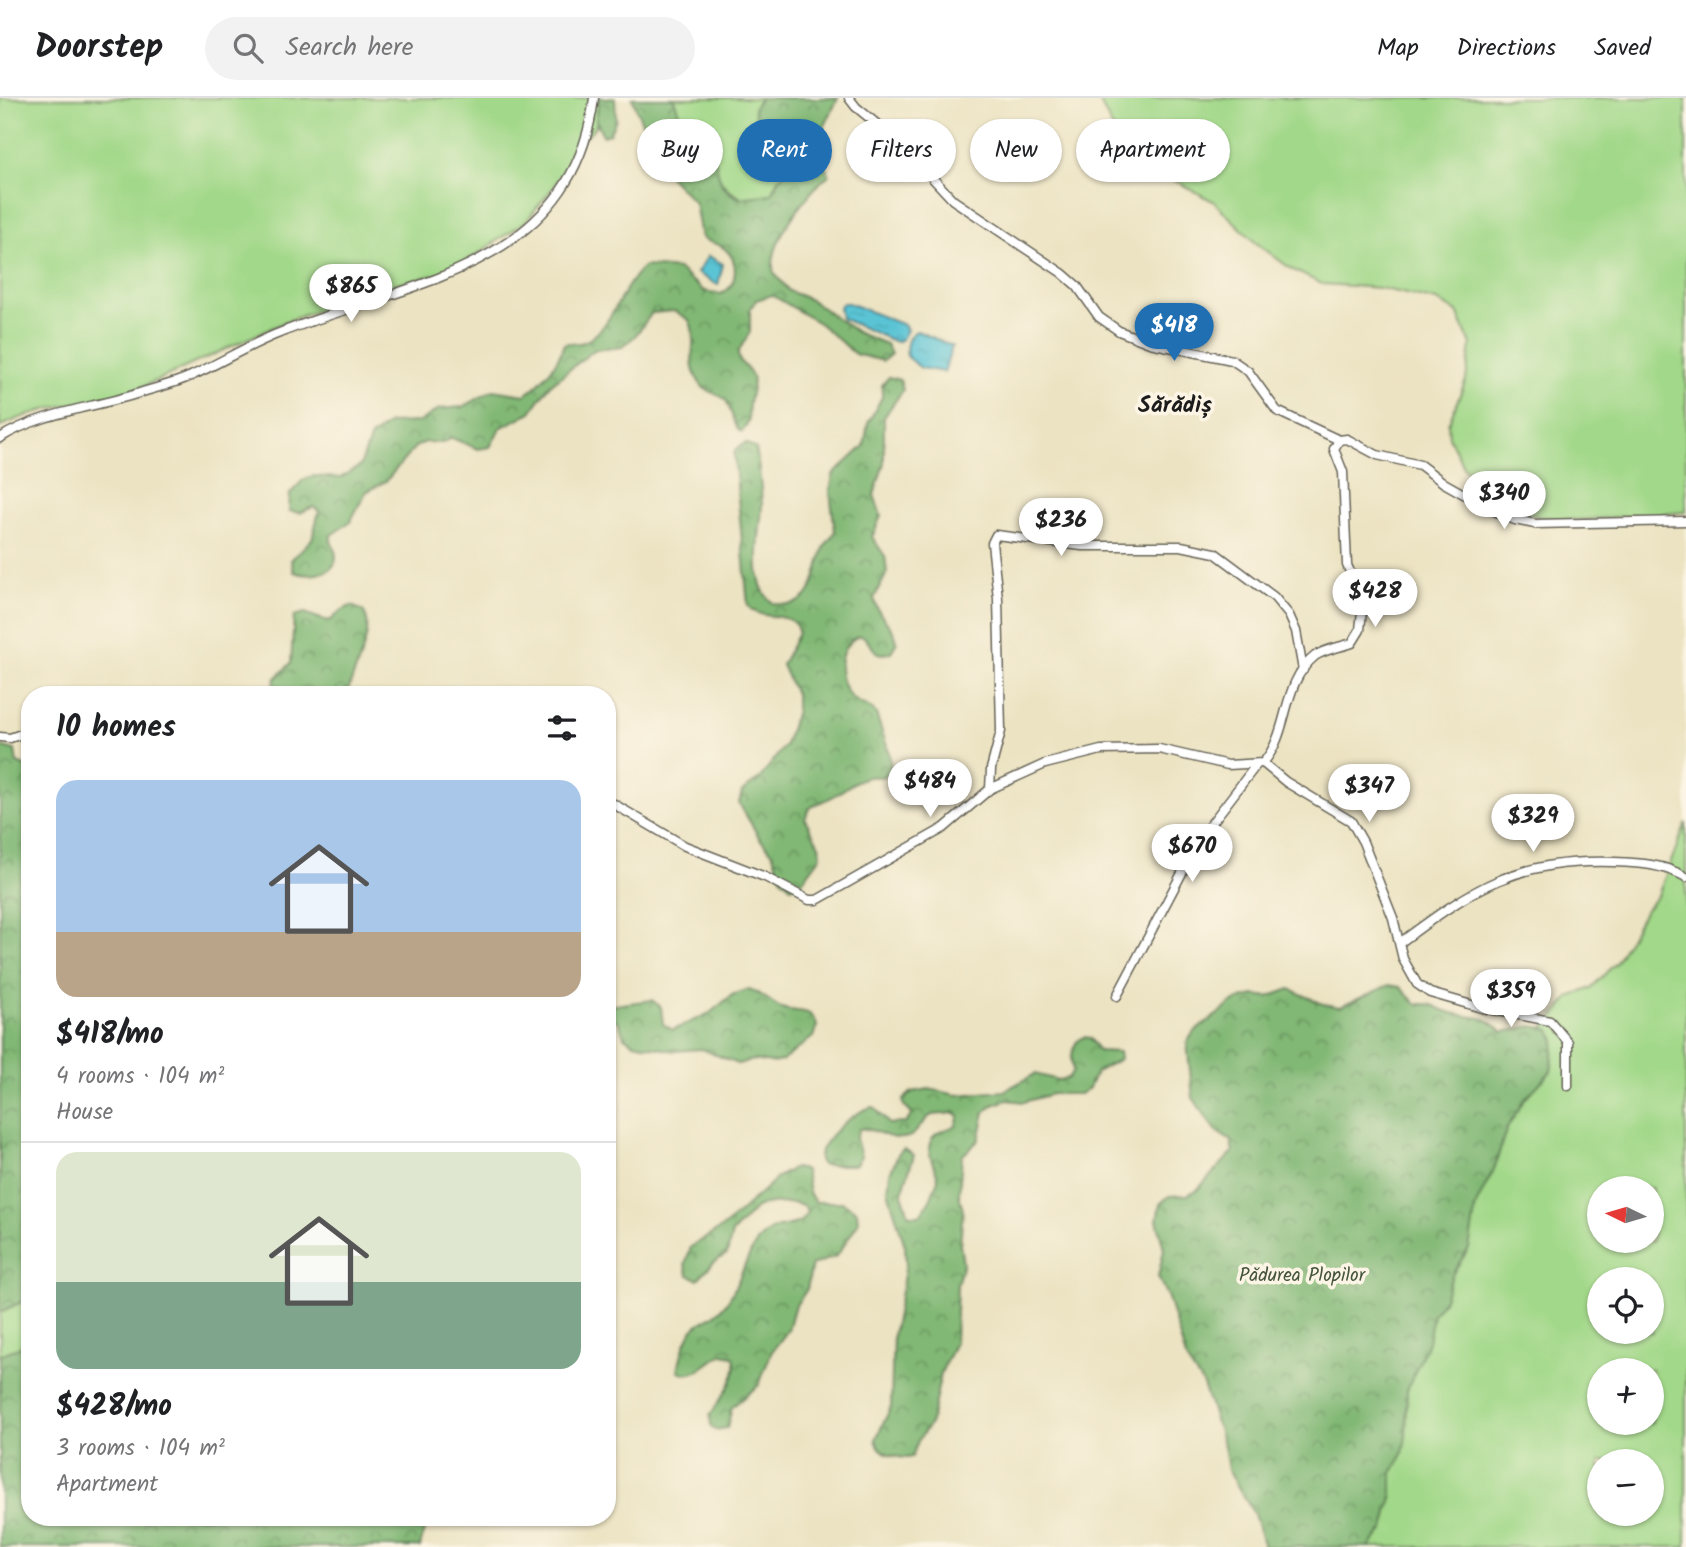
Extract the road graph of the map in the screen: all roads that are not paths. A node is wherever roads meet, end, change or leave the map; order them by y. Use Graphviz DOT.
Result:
graph roads {
  1 [pos="594,98"];
  2 [pos="849,98"];
  3 [pos="0,438"];
  4 [pos="1339,440"];
  5 [pos="1686,521"];
  6 [pos="1303,670"];
  7 [pos="21,735"];
  8 [pos="0,737"];
  9 [pos="1260,764"];
  10 [pos="990,789"];
  11 [pos="616,805"];
  12 [pos="1686,877"];
  13 [pos="1401,943"];
  14 [pos="1117,996"];
  15 [pos="1568,1086"];
  1 -- 3 [label="street"];
  2 -- 4 [label="street"];
  4 -- 5 [label="street"];
  4 -- 6 [label="street"];
  6 -- 9 [label="street"];
  6 -- 10 [label="street"];
  7 -- 8 [label="street"];
  9 -- 10 [label="street"];
  9 -- 13 [label="street"];
  9 -- 14 [label="street"];
  10 -- 11 [label="street"];
  12 -- 13 [label="street"];
  13 -- 15 [label="street"];
}
